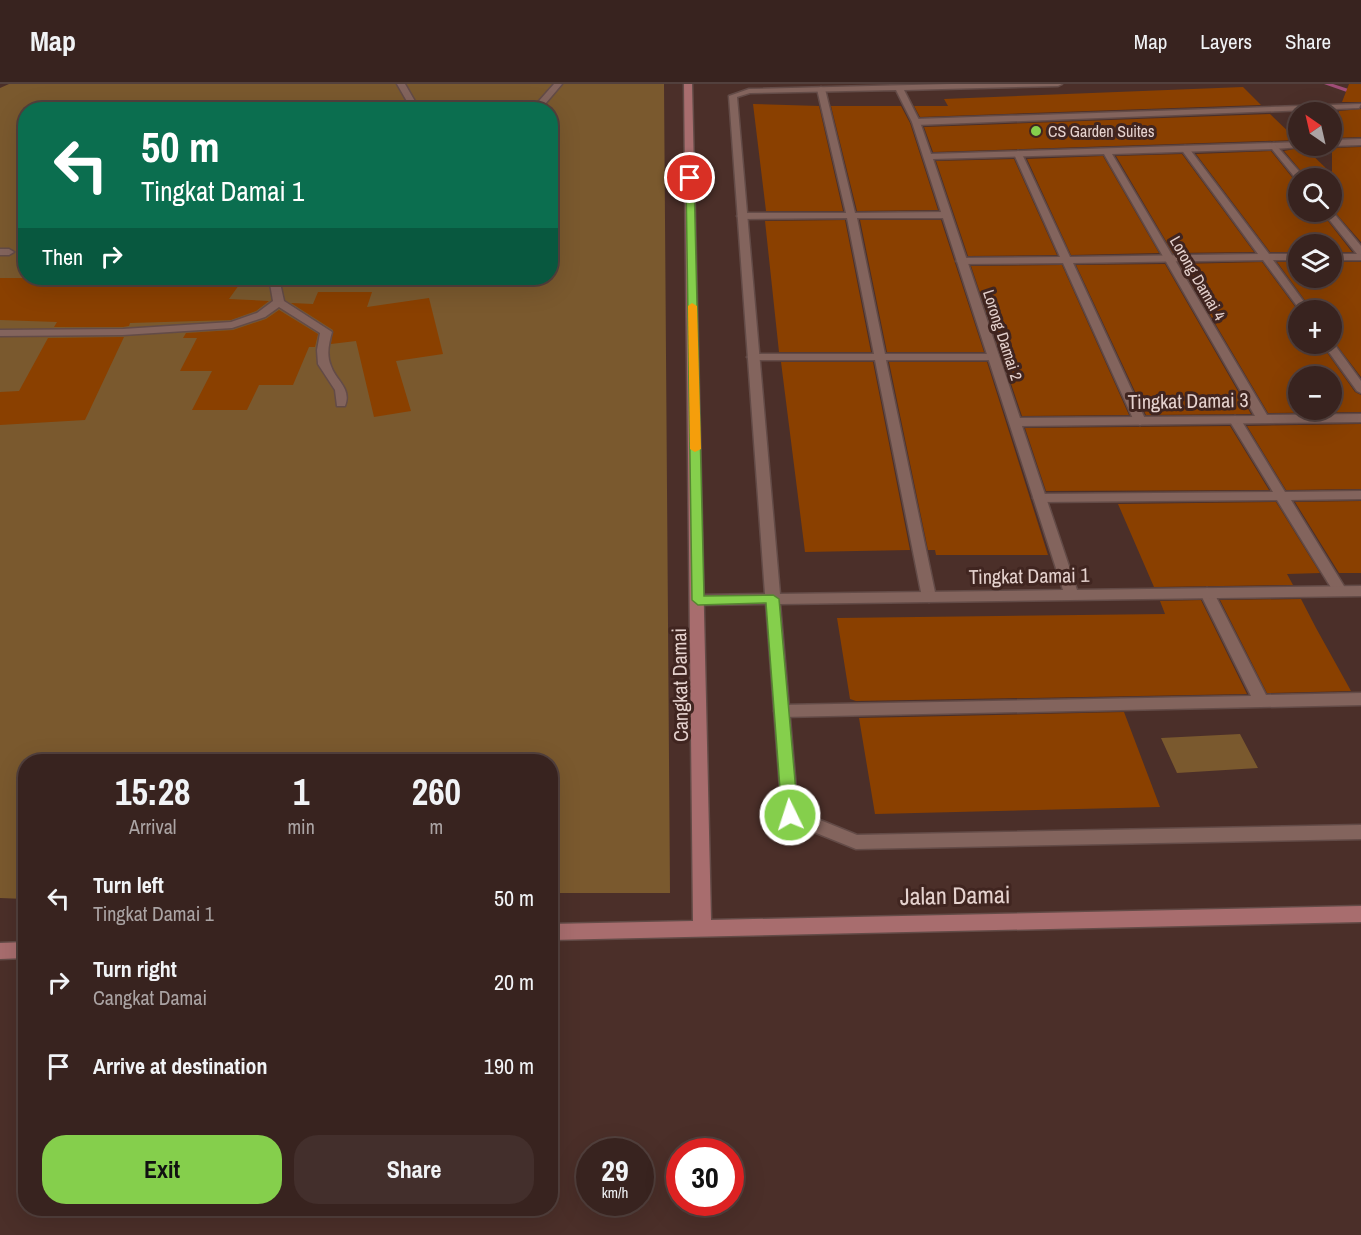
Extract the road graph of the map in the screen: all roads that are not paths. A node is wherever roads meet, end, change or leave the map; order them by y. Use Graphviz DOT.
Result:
graph roads {
  1 [pos="401,84"];
  2 [pos="558,84"];
  3 [pos="688,84"];
  4 [pos="1058,84"];
  5 [pos="899,88"];
  6 [pos="820,89"];
  7 [pos="411,102"];
  8 [pos="542,102"];
  9 [pos="1359,106"];
  10 [pos="916,122"];
  11 [pos="1361,142"];
  12 [pos="1342,143"];
  13 [pos="1288,145"];
  14 [pos="1274,146"];
  15 [pos="1185,149"];
  16 [pos="1107,152"];
  17 [pos="1018,154"];
  18 [pos="927,157"];
  19 [pos="1292,168"];
  20 [pos="851,215"];
  21 [pos="946,215"];
  22 [pos="742,216"];
  23 [pos="1336,222"];
  24 [pos="1361,254"];
  25 [pos="1342,256"];
  26 [pos="1288,257"];
  27 [pos="1267,258"];
  28 [pos="1066,259"];
  29 [pos="1170,259"];
  30 [pos="961,261"];
  31 [pos="275,285"];
  32 [pos="1298,300"];
  33 [pos="279,302"];
  34 [pos="0,333"];
  35 [pos="1336,354"];
  36 [pos="753,357"];
  37 [pos="880,357"];
  38 [pos="993,357"];
  39 [pos="1361,389"];
  40 [pos="341,403"];
  41 [pos="1361,418"];
  42 [pos="1263,419"];
  43 [pos="1235,420"];
  44 [pos="1140,421"];
  45 [pos="1015,422"];
  46 [pos="1361,495"];
  47 [pos="1281,496"];
  48 [pos="1040,498"];
  49 [pos="1340,591"];
  50 [pos="1361,591"];
  51 [pos="1207,593"];
  52 [pos="1072,595"];
  53 [pos="929,597"];
  54 [pos="773,599"];
  55 [pos="698,600"];
  56 [pos="1361,699"];
  57 [pos="1261,701"];
  58 [pos="782,711"];
  59 [pos="1361,832"];
  60 [pos="1361,914"];
  61 [pos="702,926"];
  62 [pos="558,932"];
  63 [pos="18,950"];
  64 [pos="0,951"];
  1 -- 7 [label="street"];
  2 -- 8 [label="street"];
  3 -- 55 [label="street, Cangkat Damai"];
  4 -- 5 [label="street"];
  5 -- 6 [label="street"];
  5 -- 10 [label="street, Lorong Damai 2"];
  6 -- 20 [label="street"];
  6 -- 22 [label="street"];
  9 -- 10 [label="street"];
  10 -- 18 [label="street, Lorong Damai 2"];
  11 -- 12 [label="street"];
  13 -- 14 [label="street"];
  14 -- 15 [label="street"];
  14 -- 19 [label="street"];
  15 -- 16 [label="street"];
  15 -- 27 [label="street"];
  16 -- 17 [label="street"];
  16 -- 29 [label="street, Lorong Damai 4"];
  17 -- 18 [label="street"];
  17 -- 28 [label="street"];
  18 -- 21 [label="street, Lorong Damai 2"];
  20 -- 21 [label="street"];
  20 -- 22 [label="street"];
  20 -- 37 [label="street"];
  21 -- 30 [label="street, Lorong Damai 2"];
  22 -- 36 [label="street"];
  23 -- 24 [label="street"];
  24 -- 25 [label="street"];
  26 -- 27 [label="street"];
  27 -- 29 [label="street"];
  27 -- 32 [label="street"];
  28 -- 29 [label="street"];
  28 -- 30 [label="street"];
  28 -- 44 [label="street"];
  29 -- 42 [label="street, Lorong Damai 4"];
  30 -- 38 [label="street, Lorong Damai 2"];
  31 -- 33 [label="street"];
  33 -- 34 [label="street"];
  33 -- 40 [label="street"];
  35 -- 39 [label="street"];
  36 -- 37 [label="street"];
  36 -- 54 [label="street"];
  37 -- 38 [label="street"];
  37 -- 53 [label="street"];
  38 -- 45 [label="street, Lorong Damai 2"];
  41 -- 42 [label="street, Tingkat Damai 3"];
  42 -- 43 [label="street, Tingkat Damai 3"];
  43 -- 44 [label="street, Tingkat Damai 3"];
  43 -- 47 [label="street"];
  44 -- 45 [label="street, Tingkat Damai 3"];
  45 -- 48 [label="street, Lorong Damai 2"];
  46 -- 47 [label="street"];
  47 -- 48 [label="street"];
  47 -- 49 [label="street"];
  48 -- 52 [label="street, Lorong Damai 2"];
  49 -- 50 [label="street, Tingkat Damai 1"];
  49 -- 51 [label="street, Tingkat Damai 1"];
  51 -- 52 [label="street, Tingkat Damai 1"];
  51 -- 57 [label="street"];
  52 -- 53 [label="street, Tingkat Damai 1"];
  53 -- 54 [label="street, Tingkat Damai 1"];
  54 -- 55 [label="street, Tingkat Damai 1"];
  54 -- 58 [label="street"];
  55 -- 61 [label="street, Cangkat Damai"];
  56 -- 57 [label="street"];
  57 -- 58 [label="street"];
  58 -- 59 [label="street"];
  60 -- 61 [label="street, Jalan Damai"];
  61 -- 62 [label="street, Jalan Damai"];
  63 -- 64 [label="street"];
}
